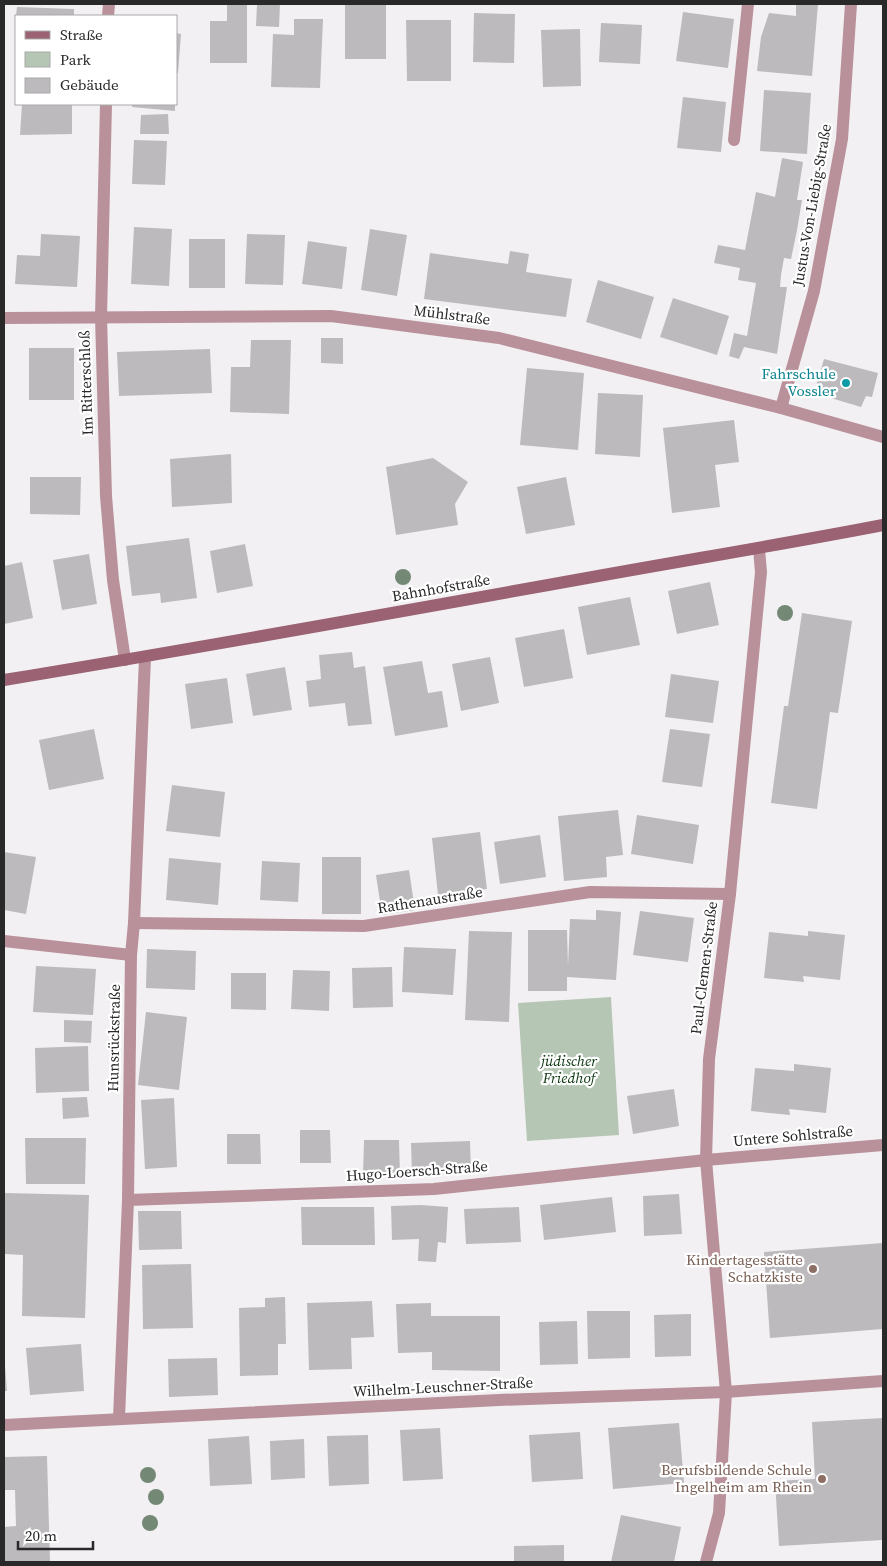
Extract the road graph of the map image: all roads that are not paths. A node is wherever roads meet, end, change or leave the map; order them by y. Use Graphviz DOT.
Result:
graph roads {
  1 [pos="748,4"];
  2 [pos="851,4"];
  3 [pos="106,105"];
  4 [pos="734,140"];
  5 [pos="101,317"];
  6 [pos="4,318"];
  7 [pos="781,408"];
  8 [pos="883,437"];
  9 [pos="883,525"];
  10 [pos="759,549"];
  11 [pos="145,658"];
  12 [pos="125,660"];
  13 [pos="4,680"];
  14 [pos="730,894"];
  15 [pos="134,924"];
  16 [pos="4,942"];
  17 [pos="131,955"];
  18 [pos="883,1145"];
  19 [pos="706,1160"];
  20 [pos="128,1200"];
  21 [pos="883,1381"];
  22 [pos="726,1392"];
  23 [pos="119,1418"];
  24 [pos="4,1425"];
  25 [pos="706,1562"];
  1 -- 4 [label="street"];
  2 -- 7 [label="street, Justus-Von-Liebig-Straße"];
  3 -- 5 [label="street, Im Ritterschloß"];
  5 -- 6 [label="street, Mühlstraße"];
  5 -- 7 [label="street, Mühlstraße"];
  5 -- 12 [label="street, Im Ritterschloß"];
  7 -- 8 [label="street, Mühlstraße"];
  9 -- 10 [label="street, Bahnhofstraße"];
  10 -- 11 [label="street, Bahnhofstraße"];
  10 -- 14 [label="street, Paul-Clemen-Straße"];
  11 -- 12 [label="street, Bahnhofstraße"];
  11 -- 15 [label="street, Hunsrückstraße"];
  12 -- 13 [label="street, Bahnhofstraße"];
  14 -- 15 [label="street, Rathenaustraße"];
  14 -- 19 [label="street, Paul-Clemen-Straße"];
  15 -- 17 [label="street, Hunsrückstraße"];
  16 -- 17 [label="street"];
  17 -- 20 [label="street, Hunsrückstraße"];
  18 -- 19 [label="street, Untere Sohlstraße"];
  19 -- 20 [label="street, Hugo-Loersch-Straße"];
  19 -- 22 [label="street, Paul-Clemen-Straße"];
  20 -- 23 [label="street, Hunsrückstraße"];
  21 -- 22 [label="street, Wilhelm-Leuschner-Straße"];
  22 -- 23 [label="street, Wilhelm-Leuschner-Straße"];
  22 -- 25 [label="street, Paul-Clemen-Straße"];
  23 -- 24 [label="street, Wilhelm-Leuschner-Straße"];
}
